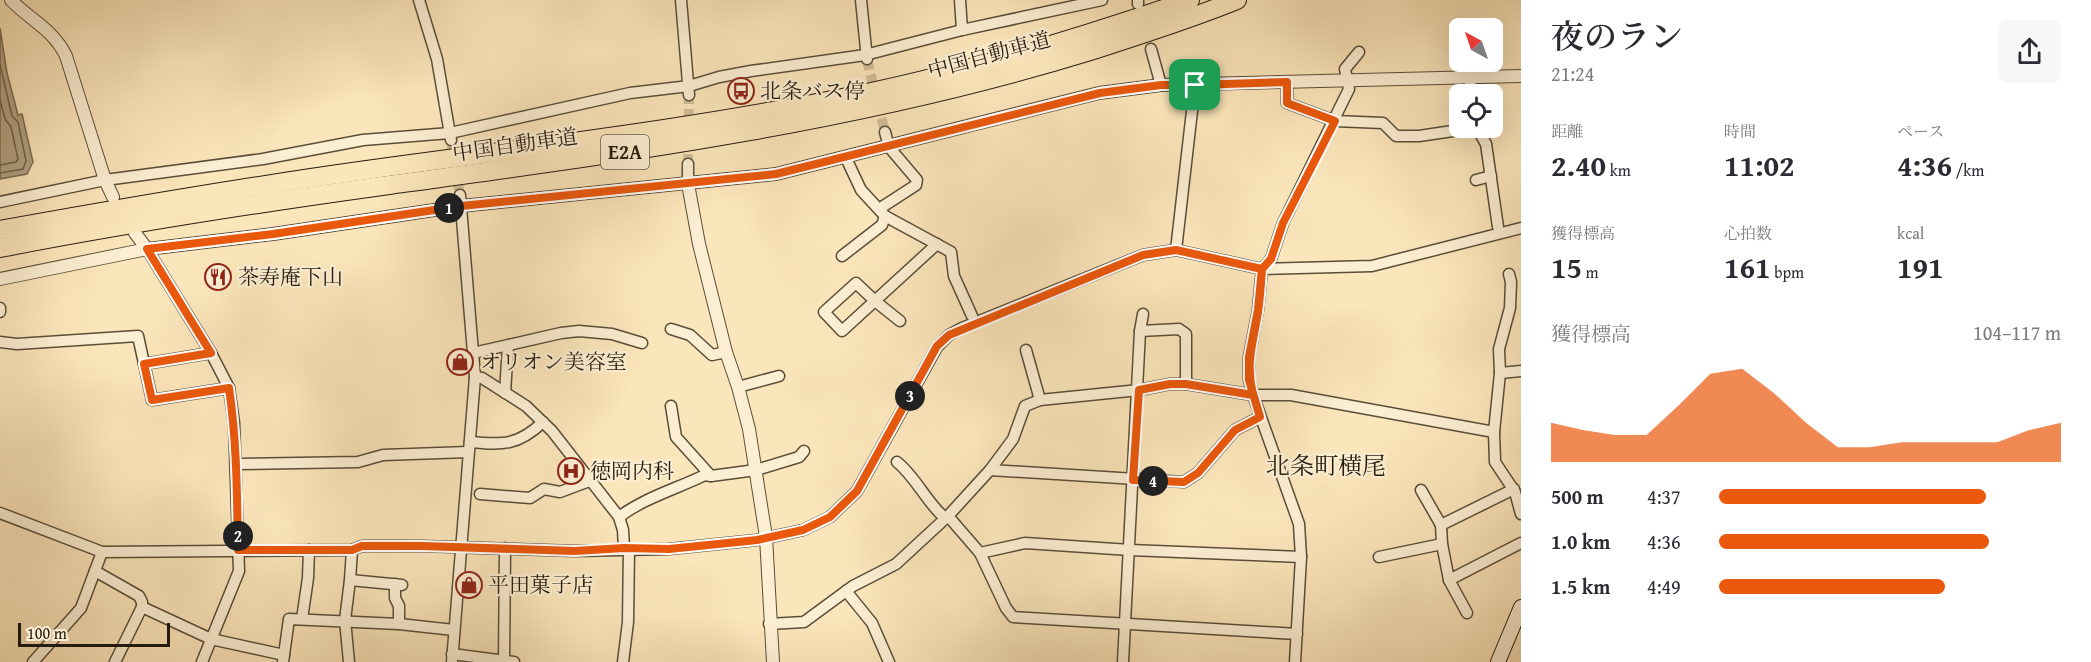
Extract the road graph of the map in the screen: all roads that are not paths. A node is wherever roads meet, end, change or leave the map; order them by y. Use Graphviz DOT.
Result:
graph roads {
  1 [pos="11,0"];
  2 [pos="419,0"];
  3 [pos="681,0"];
  4 [pos="861,0"];
  5 [pos="960,0"];
  6 [pos="1101,0"];
  7 [pos="1190,0"];
  8 [pos="1237,0"];
  9 [pos="962,30"];
  10 [pos="1151,49"];
  11 [pos="1359,52"];
  12 [pos="866,58"];
  13 [pos="1469,76"];
  14 [pos="1521,76"];
  15 [pos="1347,80"];
  16 [pos="1287,82"];
  17 [pos="1470,84"];
  18 [pos="1161,85"];
  19 [pos="1195,85"];
  20 [pos="688,91"];
  21 [pos="1335,121"];
  22 [pos="885,132"];
  23 [pos="1449,132"];
  24 [pos="451,136"];
  25 [pos="1482,138"];
  26 [pos="889,147"];
  27 [pos="846,158"];
  28 [pos="688,164"];
  29 [pos="1491,176"];
  30 [pos="105,180"];
  31 [pos="1476,180"];
  32 [pos="688,184"];
  33 [pos="113,197"];
  34 [pos="460,200"];
  35 [pos="0,202"];
  36 [pos="882,212"];
  37 [pos="1498,227"];
  38 [pos="1521,228"];
  39 [pos="0,230"];
  40 [pos="135,233"];
  41 [pos="937,244"];
  42 [pos="0,248"];
  43 [pos="147,249"];
  44 [pos="1176,250"];
  45 [pos="842,256"];
  46 [pos="1262,269"];
  47 [pos="1509,274"];
  48 [pos="0,279"];
  49 [pos="875,302"];
  50 [pos="1143,314"];
  51 [pos="972,316"];
  52 [pos="900,321"];
  53 [pos="671,328"];
  54 [pos="1140,331"];
  55 [pos="0,342"];
  56 [pos="642,343"];
  57 [pos="508,345"];
  58 [pos="1026,350"];
  59 [pos="726,352"];
  60 [pos="211,353"];
  61 [pos="473,353"];
  62 [pos="144,364"];
  63 [pos="1521,370"];
  64 [pos="1500,373"];
  65 [pos="476,376"];
  66 [pos="779,376"];
  67 [pos="1186,384"];
  68 [pos="738,387"];
  69 [pos="229,388"];
  70 [pos="1139,390"];
  71 [pos="505,393"];
  72 [pos="1253,395"];
  73 [pos="1040,400"];
  74 [pos="671,406"];
  75 [pos="1260,417"];
  76 [pos="543,422"];
  77 [pos="1494,432"];
  78 [pos="469,447"];
  79 [pos="804,452"];
  80 [pos="897,462"];
  81 [pos="236,464"];
  82 [pos="756,470"];
  83 [pos="990,470"];
  84 [pos="711,476"];
  85 [pos="591,480"];
  86 [pos="1133,480"];
  87 [pos="1514,489"];
  88 [pos="1421,490"];
  89 [pos="480,494"];
  90 [pos="0,513"];
  91 [pos="1521,514"];
  92 [pos="619,517"];
  93 [pos="946,517"];
  94 [pos="1441,525"];
  95 [pos="766,537"];
  96 [pos="1521,543"];
  97 [pos="1442,544"];
  98 [pos="462,547"];
  99 [pos="505,548"];
  100 [pos="627,549"];
  101 [pos="238,550"];
  102 [pos="309,550"];
  103 [pos="352,550"];
  104 [pos="1130,550"];
  105 [pos="102,552"];
  106 [pos="980,553"];
  107 [pos="1301,557"];
  108 [pos="1379,557"];
  109 [pos="95,571"];
  110 [pos="351,580"];
  111 [pos="1449,580"];
  112 [pos="846,591"];
  113 [pos="1521,606"];
  114 [pos="142,607"];
  115 [pos="1467,613"];
  116 [pos="302,619"];
  117 [pos="345,620"];
  118 [pos="399,624"];
  119 [pos="770,624"];
  120 [pos="1124,624"];
  121 [pos="454,630"];
  122 [pos="1297,634"];
  123 [pos="211,639"];
  124 [pos="284,658"];
  125 [pos="452,658"];
  126 [pos="33,662"];
  127 [pos="115,662"];
  128 [pos="202,662"];
  129 [pos="349,662"];
  130 [pos="507,662"];
  131 [pos="624,662"];
  132 [pos="773,662"];
  133 [pos="889,662"];
  134 [pos="1123,662"];
  135 [pos="1295,662"];
  136 [pos="1498,662"];
  1 -- 30 [label="street"];
  2 -- 24 [label="street"];
  3 -- 20 [label="street"];
  4 -- 12 [label="street"];
  5 -- 9 [label="street"];
  6 -- 9 [label="street"];
  7 -- 39 [label="highway, 中国自動車道 / E2A"];
  8 -- 42 [label="highway, 中国自動車道 / E2A"];
  9 -- 12 [label="street"];
  10 -- 18 [label="street"];
  11 -- 15 [label="street"];
  12 -- 20 [label="street"];
  13 -- 14 [label="street"];
  13 -- 15 [label="street"];
  13 -- 17 [label="street"];
  15 -- 16 [label="street"];
  15 -- 21 [label="street"];
  16 -- 19 [label="street"];
  16 -- 21 [label="street"];
  18 -- 19 [label="street"];
  18 -- 26 [label="street"];
  19 -- 44 [label="street"];
  20 -- 24 [label="street"];
  21 -- 23 [label="street"];
  21 -- 46 [label="street"];
  22 -- 26 [label="street"];
  24 -- 30 [label="street"];
  25 -- 29 [label="street"];
  26 -- 27 [label="street"];
  26 -- 36 [label="street"];
  27 -- 32 [label="street"];
  27 -- 36 [label="street"];
  28 -- 32 [label="street"];
  29 -- 31 [label="street"];
  29 -- 37 [label="street"];
  30 -- 33 [label="street"];
  30 -- 35 [label="street"];
  32 -- 34 [label="street"];
  32 -- 59 [label="street"];
  34 -- 43 [label="street"];
  34 -- 61 [label="street"];
  36 -- 41 [label="street"];
  36 -- 45 [label="street"];
  38 -- 46 [label="street"];
  40 -- 43 [label="street"];
  41 -- 49 [label="street"];
  41 -- 51 [label="street"];
  43 -- 48 [label="street"];
  43 -- 60 [label="street"];
  44 -- 46 [label="street"];
  44 -- 95 [label="street"];
  46 -- 72 [label="street"];
  47 -- 64 [label="street"];
  49 -- 49 [label="street"];
  49 -- 52 [label="street"];
  50 -- 54 [label="street"];
  53 -- 59 [label="street"];
  54 -- 67 [label="street"];
  54 -- 70 [label="street"];
  55 -- 62 [label="street"];
  56 -- 57 [label="street"];
  57 -- 61 [label="street"];
  57 -- 71 [label="street"];
  58 -- 73 [label="street"];
  59 -- 68 [label="street"];
  60 -- 62 [label="street"];
  60 -- 69 [label="street"];
  61 -- 65 [label="street"];
  62 -- 69 [label="street"];
  63 -- 64 [label="street"];
  64 -- 77 [label="street"];
  65 -- 71 [label="street"];
  65 -- 78 [label="street"];
  66 -- 68 [label="street"];
  67 -- 70 [label="street"];
  67 -- 72 [label="street"];
  68 -- 82 [label="street"];
  69 -- 81 [label="street"];
  70 -- 73 [label="street"];
  70 -- 86 [label="street"];
  71 -- 76 [label="street"];
  72 -- 75 [label="street"];
  72 -- 77 [label="street"];
  73 -- 83 [label="street"];
  74 -- 84 [label="street"];
  75 -- 86 [label="street"];
  75 -- 107 [label="street"];
  76 -- 78 [label="street"];
  76 -- 85 [label="street"];
  77 -- 87 [label="street"];
  78 -- 81 [label="street"];
  78 -- 98 [label="street"];
  79 -- 82 [label="street"];
  80 -- 93 [label="street"];
  81 -- 101 [label="street"];
  82 -- 84 [label="street"];
  82 -- 95 [label="street"];
  83 -- 86 [label="street"];
  83 -- 93 [label="street"];
  84 -- 92 [label="street"];
  85 -- 89 [label="street"];
  85 -- 92 [label="street"];
  86 -- 104 [label="street"];
  87 -- 91 [label="street"];
  87 -- 94 [label="street"];
  88 -- 94 [label="street"];
  90 -- 105 [label="street"];
  92 -- 100 [label="street"];
  93 -- 106 [label="street"];
  93 -- 112 [label="street"];
  94 -- 97 [label="street"];
  95 -- 100 [label="street"];
  95 -- 119 [label="street"];
  96 -- 111 [label="street"];
  97 -- 108 [label="street"];
  97 -- 111 [label="street"];
  98 -- 99 [label="street"];
  98 -- 103 [label="street"];
  98 -- 121 [label="street"];
  99 -- 100 [label="street"];
  99 -- 130 [label="street"];
  100 -- 131 [label="street"];
  101 -- 102 [label="street"];
  101 -- 105 [label="street"];
  101 -- 123 [label="street"];
  102 -- 103 [label="street"];
  102 -- 116 [label="street"];
  103 -- 110 [label="street"];
  104 -- 106 [label="street"];
  104 -- 107 [label="street"];
  104 -- 120 [label="street"];
  105 -- 109 [label="street"];
  106 -- 120 [label="street"];
  107 -- 122 [label="street"];
  109 -- 114 [label="street"];
  109 -- 126 [label="street"];
  110 -- 117 [label="street"];
  110 -- 118 [label="street"];
  111 -- 115 [label="street"];
  112 -- 119 [label="street"];
  112 -- 133 [label="street"];
  113 -- 136 [label="main road"];
  114 -- 123 [label="street"];
  114 -- 127 [label="street"];
  116 -- 117 [label="street"];
  116 -- 124 [label="street"];
  117 -- 118 [label="street"];
  117 -- 129 [label="street"];
  118 -- 121 [label="street"];
  119 -- 132 [label="street"];
  120 -- 122 [label="street"];
  120 -- 134 [label="street"];
  121 -- 125 [label="street"];
  122 -- 135 [label="street"];
  123 -- 124 [label="street"];
  123 -- 128 [label="street"];
  125 -- 130 [label="street"];
}
